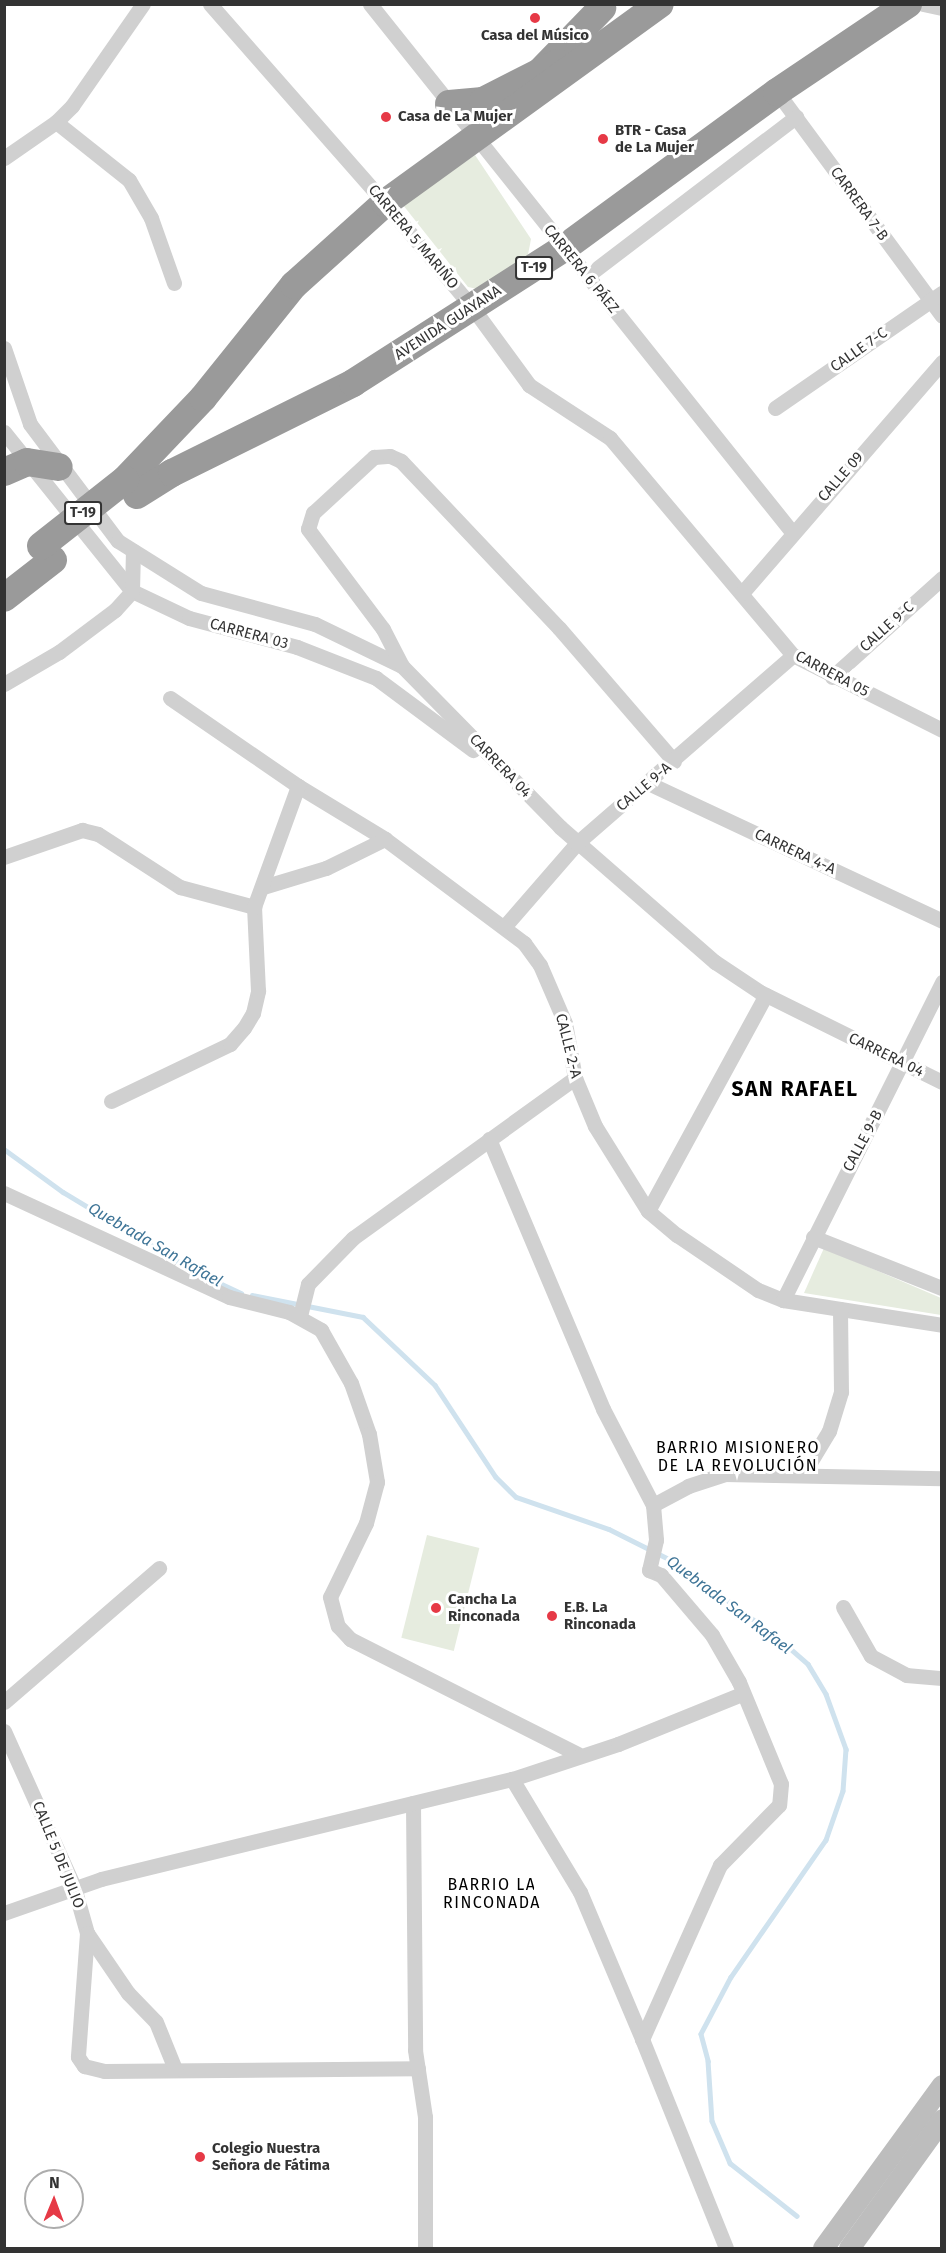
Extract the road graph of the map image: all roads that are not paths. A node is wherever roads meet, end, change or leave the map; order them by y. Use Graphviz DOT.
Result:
graph roads {
  1 [pos="143,4"];
  2 [pos="210,4"];
  3 [pos="370,4"];
  4 [pos="660,4"];
  5 [pos="908,4"];
  6 [pos="923,4"];
  7 [pos="603,6"];
  8 [pos="942,8"];
  9 [pos="592,54"];
  10 [pos="542,68"];
  11 [pos="777,92"];
  12 [pos="449,104"];
  13 [pos="513,109"];
  14 [pos="796,117"];
  15 [pos="56,122"];
  16 [pos="476,138"];
  17 [pos="4,158"];
  18 [pos="385,203"];
  19 [pos="564,248"];
  20 [pos="587,276"];
  21 [pos="174,284"];
  22 [pos="936,297"];
  23 [pos="472,307"];
  24 [pos="942,316"];
  25 [pos="4,348"];
  26 [pos="942,362"];
  27 [pos="775,408"];
  28 [pos="4,432"];
  29 [pos="16,467"];
  30 [pos="59,467"];
  31 [pos="131,487"];
  32 [pos="792,532"];
  33 [pos="133,551"];
  34 [pos="47,553"];
  35 [pos="4,574"];
  36 [pos="942,578"];
  37 [pos="132,591"];
  38 [pos="742,593"];
  39 [pos="4,598"];
  40 [pos="793,656"];
  41 [pos="402,666"];
  42 [pos="832,677"];
  43 [pos="4,684"];
  44 [pos="170,698"];
  45 [pos="942,730"];
  46 [pos="674,761"];
  47 [pos="503,771"];
  48 [pos="648,783"];
  49 [pos="298,786"];
  50 [pos="385,839"];
  51 [pos="577,843"];
  52 [pos="4,857"];
  53 [pos="263,887"];
  54 [pos="254,908"];
  55 [pos="942,921"];
  56 [pos="504,927"];
  57 [pos="942,982"];
  58 [pos="766,995"];
  59 [pos="903,1064"];
  60 [pos="575,1078"];
  61 [pos="942,1082"];
  62 [pos="111,1101"];
  63 [pos="489,1139"];
  64 [pos="4,1193"];
  65 [pos="648,1211"];
  66 [pos="813,1237"];
  67 [pos="942,1288"];
  68 [pos="783,1300"];
  69 [pos="840,1309"];
  70 [pos="300,1312"];
  71 [pos="942,1325"];
  72 [pos="803,1474"];
  73 [pos="942,1478"];
  74 [pos="653,1505"];
  75 [pos="159,1568"];
  76 [pos="843,1607"];
  77 [pos="942,1678"];
  78 [pos="742,1694"];
  79 [pos="4,1702"];
  80 [pos="4,1731"];
  81 [pos="578,1754"];
  82 [pos="512,1779"];
  83 [pos="413,1803"];
  84 [pos="74,1887"];
  85 [pos="4,1913"];
  86 [pos="87,1933"];
  87 [pos="642,2039"];
  88 [pos="418,2068"];
  89 [pos="175,2069"];
  90 [pos="942,2085"];
  91 [pos="941,2121"];
  92 [pos="425,2248"];
  93 [pos="726,2248"];
  94 [pos="823,2248"];
  95 [pos="849,2248"];
  1 -- 15 [label="street"];
  2 -- 18 [label="street, CARRERA 5 MARIÑO"];
  3 -- 12 [label="street, CARRERA 6 PÁEZ"];
  4 -- 9 [label="highway, AVENIDA GUAYANA / T-19"];
  5 -- 11 [label="highway, AVENIDA GUAYANA / T-19"];
  6 -- 8 [label="street"];
  7 -- 10 [label="highway"];
  9 -- 10 [label="highway"];
  9 -- 13 [label="highway, AVENIDA GUAYANA / T-19"];
  10 -- 12 [label="highway"];
  10 -- 13 [label="highway"];
  11 -- 14 [label="street, CARRERA 7-B"];
  11 -- 19 [label="highway, AVENIDA GUAYANA / T-19"];
  12 -- 16 [label="street, CARRERA 6 PÁEZ"];
  13 -- 16 [label="highway, AVENIDA GUAYANA / T-19"];
  14 -- 20 [label="street"];
  14 -- 22 [label="street, CARRERA 7-B"];
  15 -- 17 [label="street"];
  15 -- 21 [label="street"];
  16 -- 18 [label="highway, AVENIDA GUAYANA / T-19"];
  16 -- 19 [label="street, CARRERA 6 PÁEZ"];
  18 -- 23 [label="street, CARRERA 5 MARIÑO"];
  18 -- 31 [label="highway, AVENIDA GUAYANA / T-19"];
  19 -- 20 [label="street, CARRERA 6 PÁEZ"];
  19 -- 23 [label="highway, AVENIDA GUAYANA / T-19"];
  20 -- 32 [label="street, CARRERA 6 PÁEZ"];
  22 -- 24 [label="street, CARRERA 7-B"];
  22 -- 27 [label="street, CALLE 7-C"];
  23 -- 31 [label="highway, AVENIDA GUAYANA / T-19"];
  23 -- 38 [label="street, CARRERA 5 MARIÑO"];
  25 -- 30 [label="street, CARRERA 04"];
  26 -- 32 [label="street, CALLE 09"];
  28 -- 29 [label="street, CARRERA 03"];
  29 -- 30 [label="highway"];
  29 -- 37 [label="street, CARRERA 03"];
  30 -- 33 [label="street, CARRERA 04"];
  31 -- 34 [label="highway, AVENIDA GUAYANA / T-19, bridge"];
  32 -- 38 [label="street, CALLE 09"];
  33 -- 37 [label="street"];
  33 -- 41 [label="street, CARRERA 04"];
  34 -- 35 [label="highway, AVENIDA GUAYANA / T-19"];
  34 -- 39 [label="highway, AVENIDA GUAYANA / T-19"];
  36 -- 42 [label="street, CALLE 9-C"];
  37 -- 43 [label="street"];
  37 -- 47 [label="street, CARRERA 03"];
  38 -- 40 [label="street, CARRERA 05"];
  40 -- 42 [label="street, CARRERA 05"];
  40 -- 46 [label="street, CALLE 9-A"];
  41 -- 46 [label="street"];
  41 -- 47 [label="street, CARRERA 04"];
  42 -- 45 [label="street, CARRERA 05"];
  44 -- 49 [label="street, CALLE 2-A"];
  46 -- 48 [label="street, CALLE 9-A"];
  47 -- 51 [label="street, CARRERA 04"];
  48 -- 51 [label="street, CALLE 9-A"];
  48 -- 55 [label="street, CARRERA 4-A"];
  49 -- 50 [label="street, CALLE 2-A"];
  49 -- 53 [label="street"];
  50 -- 53 [label="street"];
  50 -- 56 [label="street, CALLE 2-A"];
  51 -- 56 [label="street, CALLE 9-A"];
  51 -- 58 [label="street, CARRERA 04"];
  52 -- 54 [label="street"];
  53 -- 54 [label="street"];
  54 -- 62 [label="street"];
  56 -- 60 [label="street, CALLE 2-A"];
  57 -- 59 [label="street, CALLE 9-B"];
  58 -- 59 [label="street, CARRERA 04"];
  58 -- 65 [label="street"];
  59 -- 61 [label="street, CARRERA 04"];
  59 -- 66 [label="street, CALLE 9-B"];
  60 -- 63 [label="street"];
  60 -- 65 [label="street, CALLE 2-A"];
  63 -- 70 [label="street"];
  63 -- 74 [label="street"];
  64 -- 70 [label="street"];
  65 -- 68 [label="street, CALLE 2-A"];
  66 -- 67 [label="street"];
  66 -- 68 [label="street, CALLE 9-B"];
  68 -- 69 [label="street, CALLE 2-A"];
  69 -- 71 [label="street, CALLE 2-A"];
  69 -- 72 [label="street"];
  70 -- 81 [label="street"];
  72 -- 73 [label="street"];
  72 -- 74 [label="street"];
  74 -- 78 [label="street"];
  75 -- 79 [label="street"];
  76 -- 77 [label="street"];
  78 -- 81 [label="street"];
  78 -- 87 [label="street"];
  80 -- 84 [label="street, CALLE 5 DE JULIO"];
  81 -- 82 [label="street"];
  82 -- 83 [label="street"];
  82 -- 87 [label="street"];
  83 -- 84 [label="street"];
  83 -- 88 [label="street"];
  84 -- 85 [label="street"];
  84 -- 86 [label="street, CALLE 5 DE JULIO"];
  86 -- 89 [label="street"];
  86 -- 89 [label="street, CALLE 5 DE JULIO"];
  87 -- 93 [label="street"];
  88 -- 89 [label="street"];
  88 -- 92 [label="street"];
  90 -- 94 [label="street"];
  91 -- 95 [label="street"];
}
